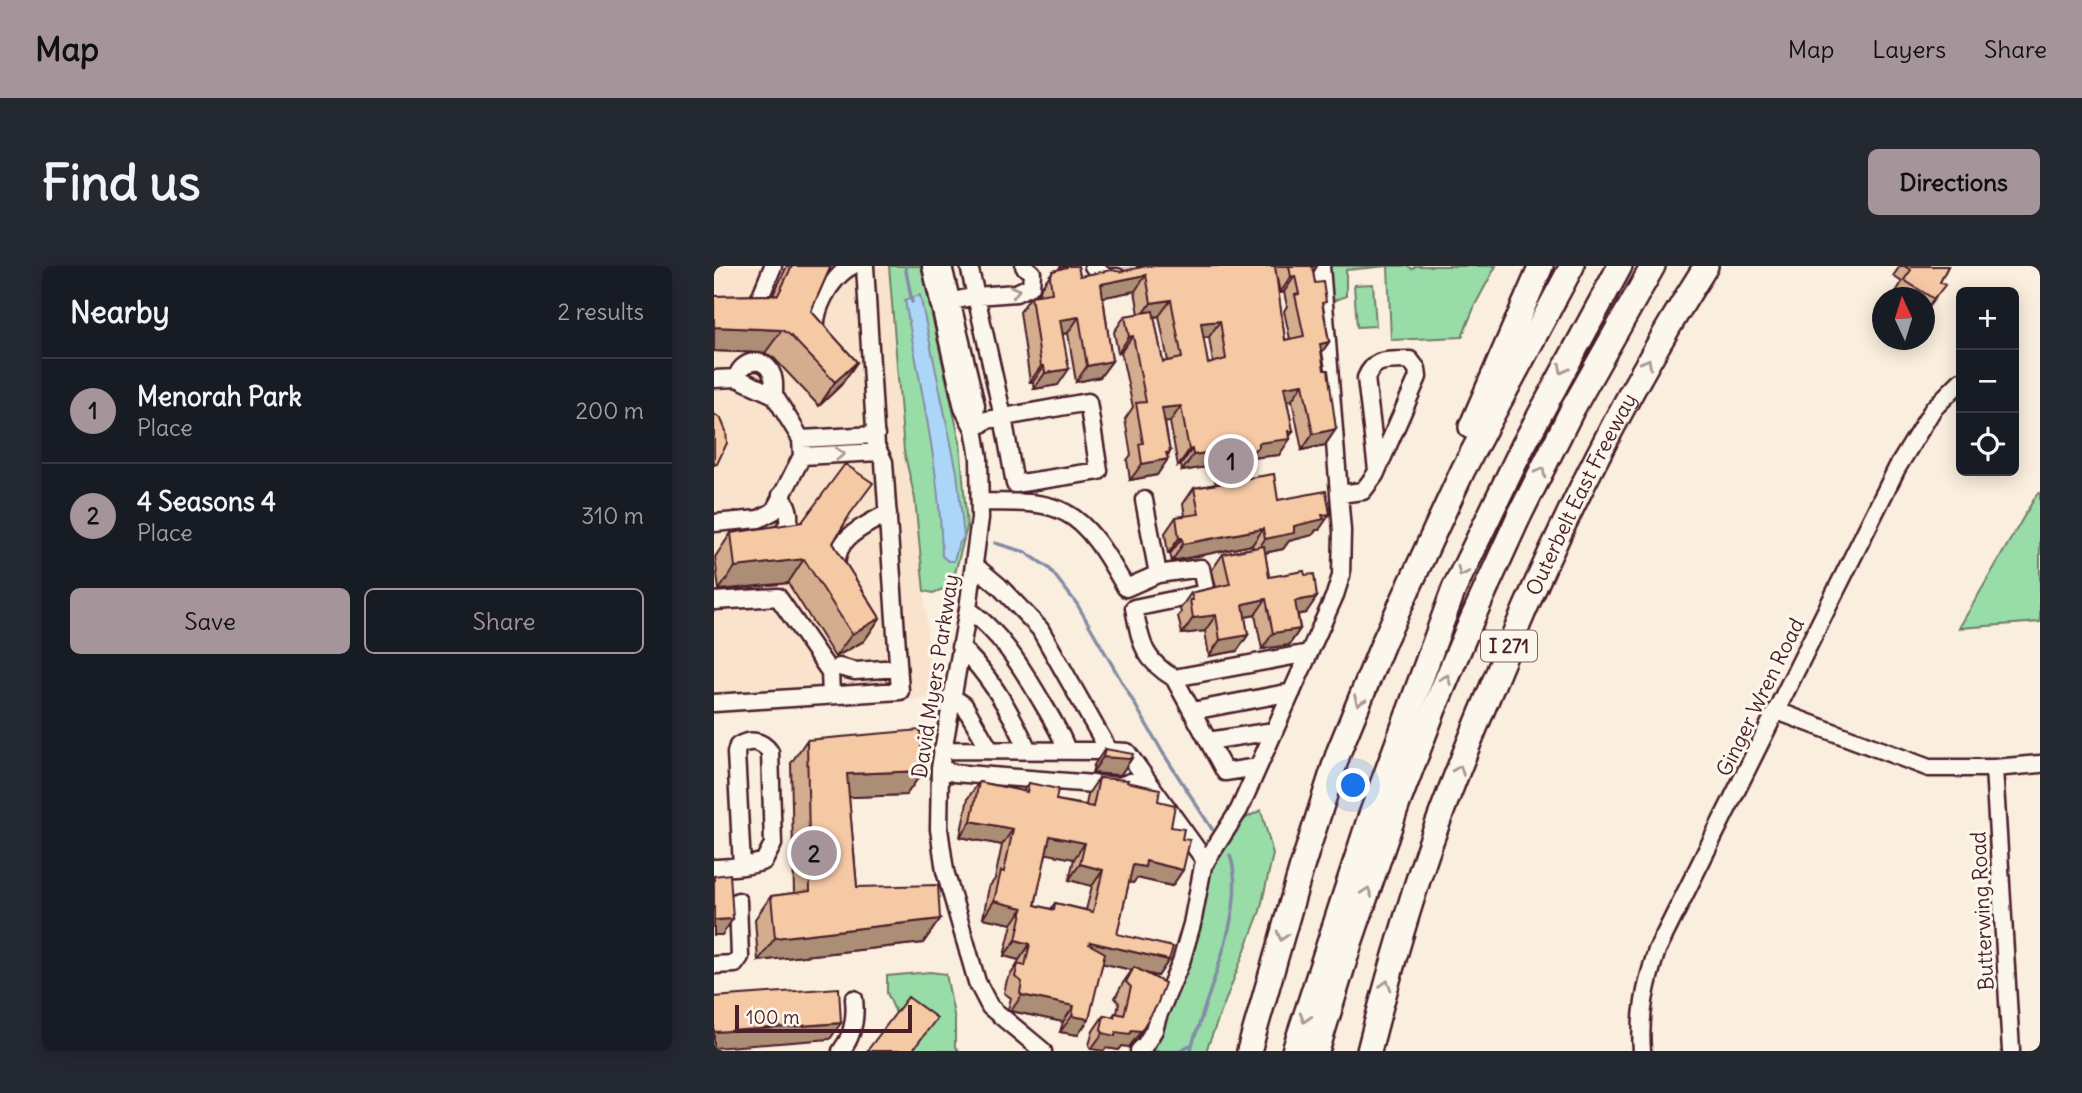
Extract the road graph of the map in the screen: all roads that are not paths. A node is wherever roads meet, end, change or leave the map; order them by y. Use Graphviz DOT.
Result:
graph roads {
  1 [pos="773,266"];
  2 [pos="852,266"];
  3 [pos="865,266"];
  4 [pos="931,266"];
  5 [pos="943,266"];
  6 [pos="969,266"];
  7 [pos="1024,266"];
  8 [pos="1093,266"];
  9 [pos="1321,266"];
  10 [pos="1541,266"];
  11 [pos="1572,266"];
  12 [pos="1620,266"];
  13 [pos="1653,266"];
  14 [pos="1706,266"];
  15 [pos="1131,273"];
  16 [pos="976,296"];
  17 [pos="945,303"];
  18 [pos="714,307"];
  19 [pos="829,350"];
  20 [pos="853,366"];
  21 [pos="872,368"];
  22 [pos="737,378"];
  23 [pos="714,379"];
  24 [pos="1956,386"];
  25 [pos="774,395"];
  26 [pos="1003,417"];
  27 [pos="974,429"];
  28 [pos="876,435"];
  29 [pos="801,439"];
  30 [pos="879,452"];
  31 [pos="802,456"];
  32 [pos="1377,470"];
  33 [pos="1339,494"];
  34 [pos="781,495"];
  35 [pos="1144,500"];
  36 [pos="980,502"];
  37 [pos="888,513"];
  38 [pos="741,521"];
  39 [pos="714,523"];
  40 [pos="974,565"];
  41 [pos="1158,574"];
  42 [pos="843,581"];
  43 [pos="1126,589"];
  44 [pos="714,601"];
  45 [pos="1133,608"];
  46 [pos="968,609"];
  47 [pos="879,620"];
  48 [pos="895,624"];
  49 [pos="1384,641"];
  50 [pos="960,647"];
  51 [pos="1309,653"];
  52 [pos="839,667"];
  53 [pos="898,668"];
  54 [pos="1174,678"];
  55 [pos="1292,692"];
  56 [pos="831,695"];
  57 [pos="951,696"];
  58 [pos="714,703"];
  59 [pos="1192,711"];
  60 [pos="1777,711"];
  61 [pos="1275,731"];
  62 [pos="1208,741"];
  63 [pos="943,750"];
  64 [pos="990,750"];
  65 [pos="1009,750"];
  66 [pos="1028,750"];
  67 [pos="1067,750"];
  68 [pos="1108,751"];
  69 [pos="2040,764"];
  70 [pos="1258,767"];
  71 [pos="940,768"];
  72 [pos="1994,768"];
  73 [pos="1008,777"];
  74 [pos="1145,778"];
  75 [pos="1206,862"];
  76 [pos="742,866"];
  77 [pos="714,868"];
  78 [pos="738,901"];
  79 [pos="714,965"];
  80 [pos="854,999"];
  81 [pos="841,1051"];
  82 [pos="1043,1051"];
  83 [pos="1139,1051"];
  84 [pos="1249,1051"];
  85 [pos="1294,1051"];
  86 [pos="1317,1051"];
  87 [pos="1369,1051"];
  88 [pos="1642,1051"];
  89 [pos="2011,1051"];
  1 -- 18 [label="street"];
  2 -- 19 [label="street"];
  3 -- 21 [label="street"];
  4 -- 17 [label="street, David Myers Parkway"];
  5 -- 17 [label="street, David Myers Parkway"];
  6 -- 16 [label="street"];
  16 -- 7 [label="street, one-way"];
  8 -- 15 [label="street"];
  9 -- 33 [label="street"];
  10 -- 49 [label="highway"];
  11 -- 49 [label="highway"];
  12 -- 85 [label="highway, one-way"];
  86 -- 13 [label="highway, one-way"];
  87 -- 14 [label="highway, Outerbelt East Freeway / I 271, one-way"];
  16 -- 17 [label="street"];
  16 -- 26 [label="street"];
  17 -- 27 [label="street, David Myers Parkway"];
  20 -- 21 [label="street"];
  21 -- 28 [label="street"];
  22 -- 23 [label="street"];
  22 -- 25 [label="street"];
  22 -- 25 [label="street"];
  24 -- 60 [label="street, Ginger Wren Road"];
  25 -- 29 [label="street"];
  26 -- 26 [label="street"];
  26 -- 27 [label="street"];
  27 -- 36 [label="street, David Myers Parkway"];
  28 -- 29 [label="street"];
  28 -- 30 [label="street"];
  29 -- 31 [label="street"];
  31 -- 30 [label="street, one-way"];
  30 -- 37 [label="street"];
  31 -- 34 [label="street"];
  32 -- 32 [label="street"];
  32 -- 33 [label="street"];
  33 -- 51 [label="street"];
  34 -- 38 [label="street"];
  34 -- 38 [label="street"];
  35 -- 41 [label="street"];
  36 -- 40 [label="street, David Myers Parkway"];
  36 -- 43 [label="street"];
  37 -- 42 [label="street"];
  37 -- 48 [label="street"];
  38 -- 39 [label="street"];
  40 -- 46 [label="street, David Myers Parkway"];
  40 -- 68 [label="street"];
  41 -- 43 [label="street"];
  41 -- 45 [label="street"];
  43 -- 45 [label="street"];
  44 -- 56 [label="street"];
  45 -- 54 [label="street"];
  46 -- 50 [label="street, David Myers Parkway"];
  46 -- 67 [label="street"];
  47 -- 48 [label="street"];
  48 -- 53 [label="street"];
  49 -- 84 [label="highway, one-way"];
  50 -- 57 [label="street, David Myers Parkway"];
  50 -- 66 [label="street"];
  51 -- 54 [label="street"];
  51 -- 55 [label="street"];
  52 -- 53 [label="street"];
  53 -- 56 [label="street"];
  54 -- 59 [label="street"];
  55 -- 59 [label="street"];
  55 -- 61 [label="street"];
  56 -- 58 [label="street"];
  57 -- 63 [label="street, David Myers Parkway"];
  57 -- 64 [label="street"];
  59 -- 62 [label="street"];
  60 -- 72 [label="street"];
  60 -- 88 [label="street, Ginger Wren Road"];
  61 -- 62 [label="street"];
  61 -- 70 [label="street"];
  62 -- 70 [label="street"];
  63 -- 64 [label="street"];
  63 -- 71 [label="street, David Myers Parkway"];
  64 -- 65 [label="street"];
  65 -- 66 [label="street"];
  65 -- 73 [label="street"];
  66 -- 67 [label="street"];
  67 -- 68 [label="street"];
  68 -- 74 [label="street"];
  69 -- 72 [label="street"];
  70 -- 75 [label="street"];
  71 -- 73 [label="street"];
  71 -- 82 [label="street, David Myers Parkway"];
  72 -- 89 [label="street, Butterwing Road"];
  73 -- 74 [label="street"];
  74 -- 75 [label="street"];
  75 -- 83 [label="street"];
  76 -- 76 [label="street"];
  76 -- 77 [label="street"];
  78 -- 79 [label="street"];
  80 -- 81 [label="street"];
}
